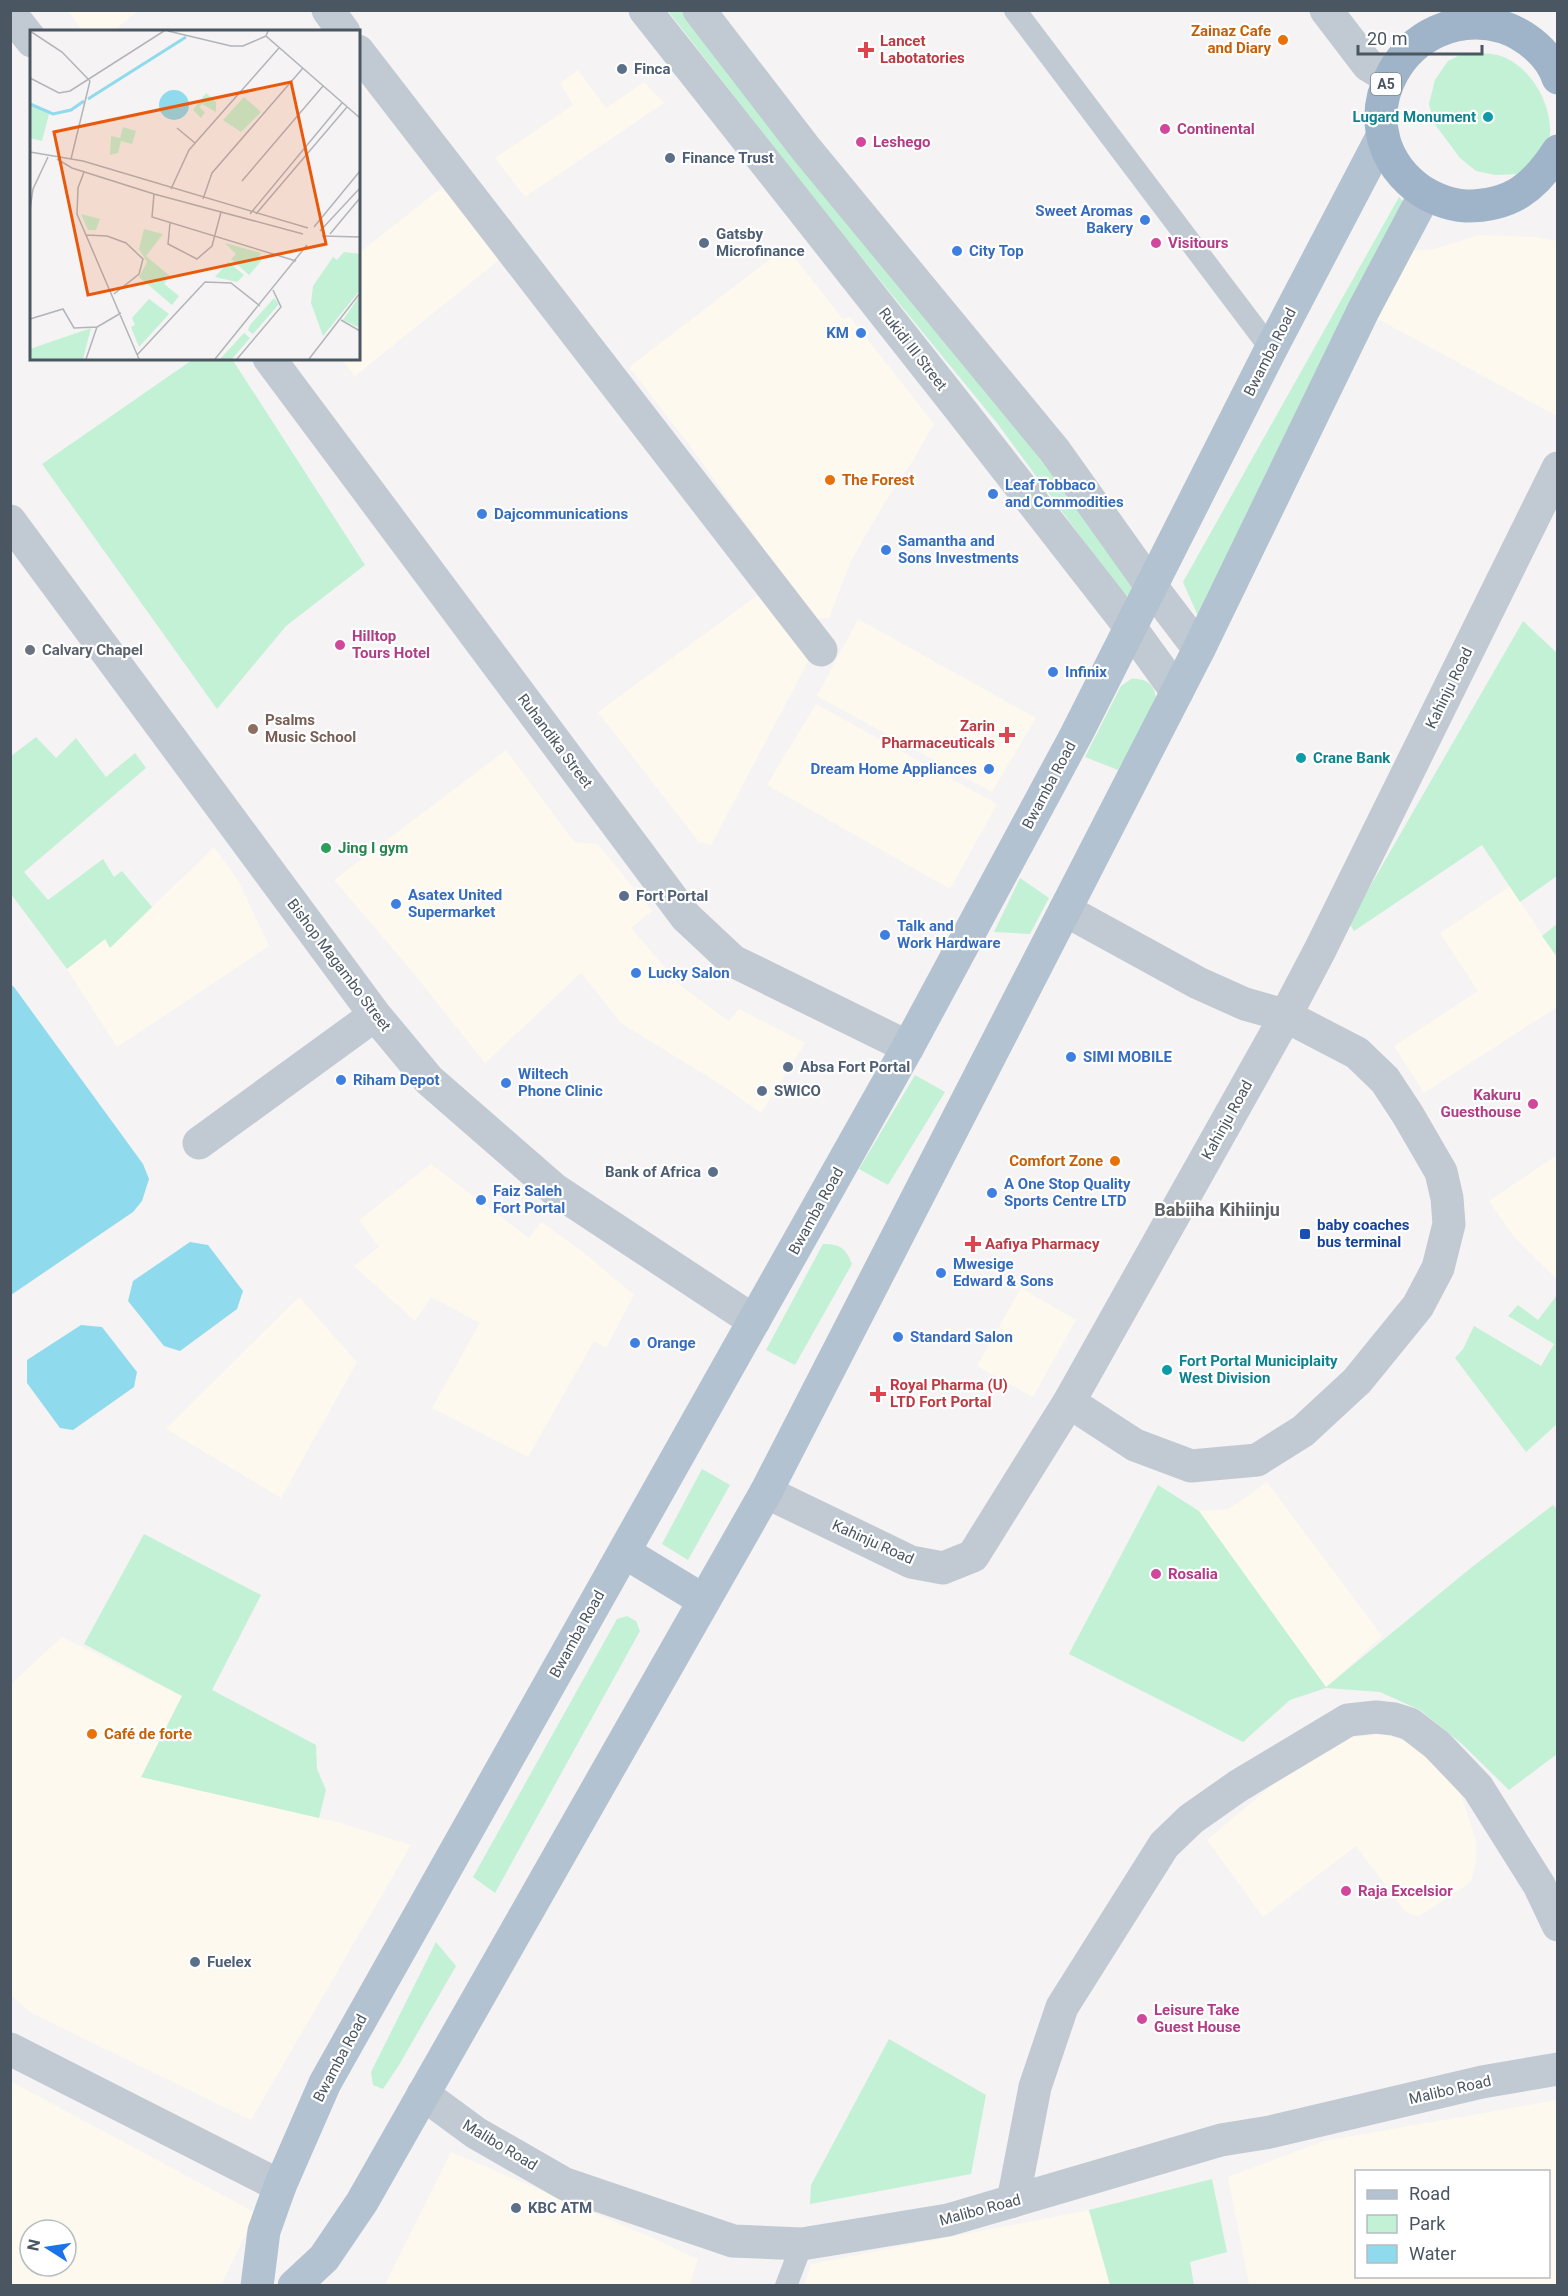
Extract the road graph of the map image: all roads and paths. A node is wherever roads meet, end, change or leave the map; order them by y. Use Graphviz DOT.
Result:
graph roads {
  1 [pos="327,10"];
  2 [pos="645,10"];
  3 [pos="699,10"];
  4 [pos="1016,10"];
  5 [pos="1326,10"];
  6 [pos="10,13"];
  7 [pos="1485,16"];
  8 [pos="1426,21"];
  9 [pos="342,30"];
  10 [pos="30,38"];
  11 [pos="1548,46"];
  12 [pos="360,54"];
  13 [pos="1388,77"];
  14 [pos="1557,78"];
  15 [pos="1383,135"];
  16 [pos="1553,172"];
  17 [pos="1425,194"];
  18 [pos="1271,349"];
  19 [pos="270,360"];
  20 [pos="1557,468"];
  21 [pos="10,522"];
  22 [pos="1151,586"];
  23 [pos="1130,627"];
  24 [pos="1199,649"];
  25 [pos="821,650"];
  26 [pos="1177,692"];
  27 [pos="1065,910"];
  28 [pos="375,1015"];
  29 [pos="1284,1015"];
  30 [pos="908,1047"];
  31 [pos="199,1143"];
  32 [pos="754,1321"];
  33 [pos="1069,1402"];
  34 [pos="766,1492"];
  35 [pos="624,1552"];
  36 [pos="703,1600"];
  37 [pos="1557,1925"];
  38 [pos="10,2049"];
  39 [pos="1557,2069"];
  40 [pos="423,2094"];
  41 [pos="280,2186"];
  42 [pos="1013,2201"];
  43 [pos="802,2244"];
  44 [pos="257,2286"];
  45 [pos="294,2286"];
  46 [pos="786,2286"];
  1 -- 9 [label="street"];
  2 -- 23 [label="street, Rukidi III Street"];
  3 -- 22 [label="street"];
  4 -- 18 [label="lane"];
  5 -- 13 [label="street"];
  6 -- 10 [label="street"];
  7 -- 8 [label="highway, A5"];
  7 -- 11 [label="highway, A5"];
  8 -- 13 [label="highway, A5"];
  11 -- 14 [label="highway, A5"];
  12 -- 25 [label="street"];
  13 -- 15 [label="highway, A5"];
  15 -- 17 [label="highway, A5"];
  15 -- 18 [label="main road, Bwamba Road"];
  16 -- 17 [label="highway, A5"];
  17 -- 24 [label="main road"];
  18 -- 22 [label="main road, Bwamba Road"];
  19 -- 30 [label="street, Ruhandika Street"];
  20 -- 29 [label="street, Kahinju Road"];
  21 -- 28 [label="street, Bishop Magambo Street"];
  22 -- 23 [label="main road, Bwamba Road"];
  22 -- 24 [label="street"];
  23 -- 26 [label="street, Rukidi III Street"];
  23 -- 30 [label="main road, Bwamba Road"];
  24 -- 26 [label="main road"];
  26 -- 27 [label="main road"];
  27 -- 29 [label="street"];
  27 -- 34 [label="main road"];
  28 -- 31 [label="street"];
  28 -- 32 [label="street, Bishop Magambo Street"];
  29 -- 33 [label="street, Kahinju Road"];
  29 -- 33 [label="street"];
  30 -- 32 [label="main road, Bwamba Road"];
  32 -- 35 [label="main road, Bwamba Road"];
  33 -- 34 [label="street, Kahinju Road"];
  34 -- 36 [label="main road"];
  35 -- 36 [label="main road"];
  35 -- 41 [label="main road, Bwamba Road"];
  36 -- 40 [label="main road"];
  37 -- 42 [label="street"];
  38 -- 41 [label="street"];
  39 -- 42 [label="street, Malibo Road"];
  40 -- 43 [label="street, Malibo Road"];
  40 -- 45 [label="main road"];
  41 -- 44 [label="main road, Bwamba Road"];
  42 -- 43 [label="street, Malibo Road"];
  43 -- 46 [label="lane"];
}
